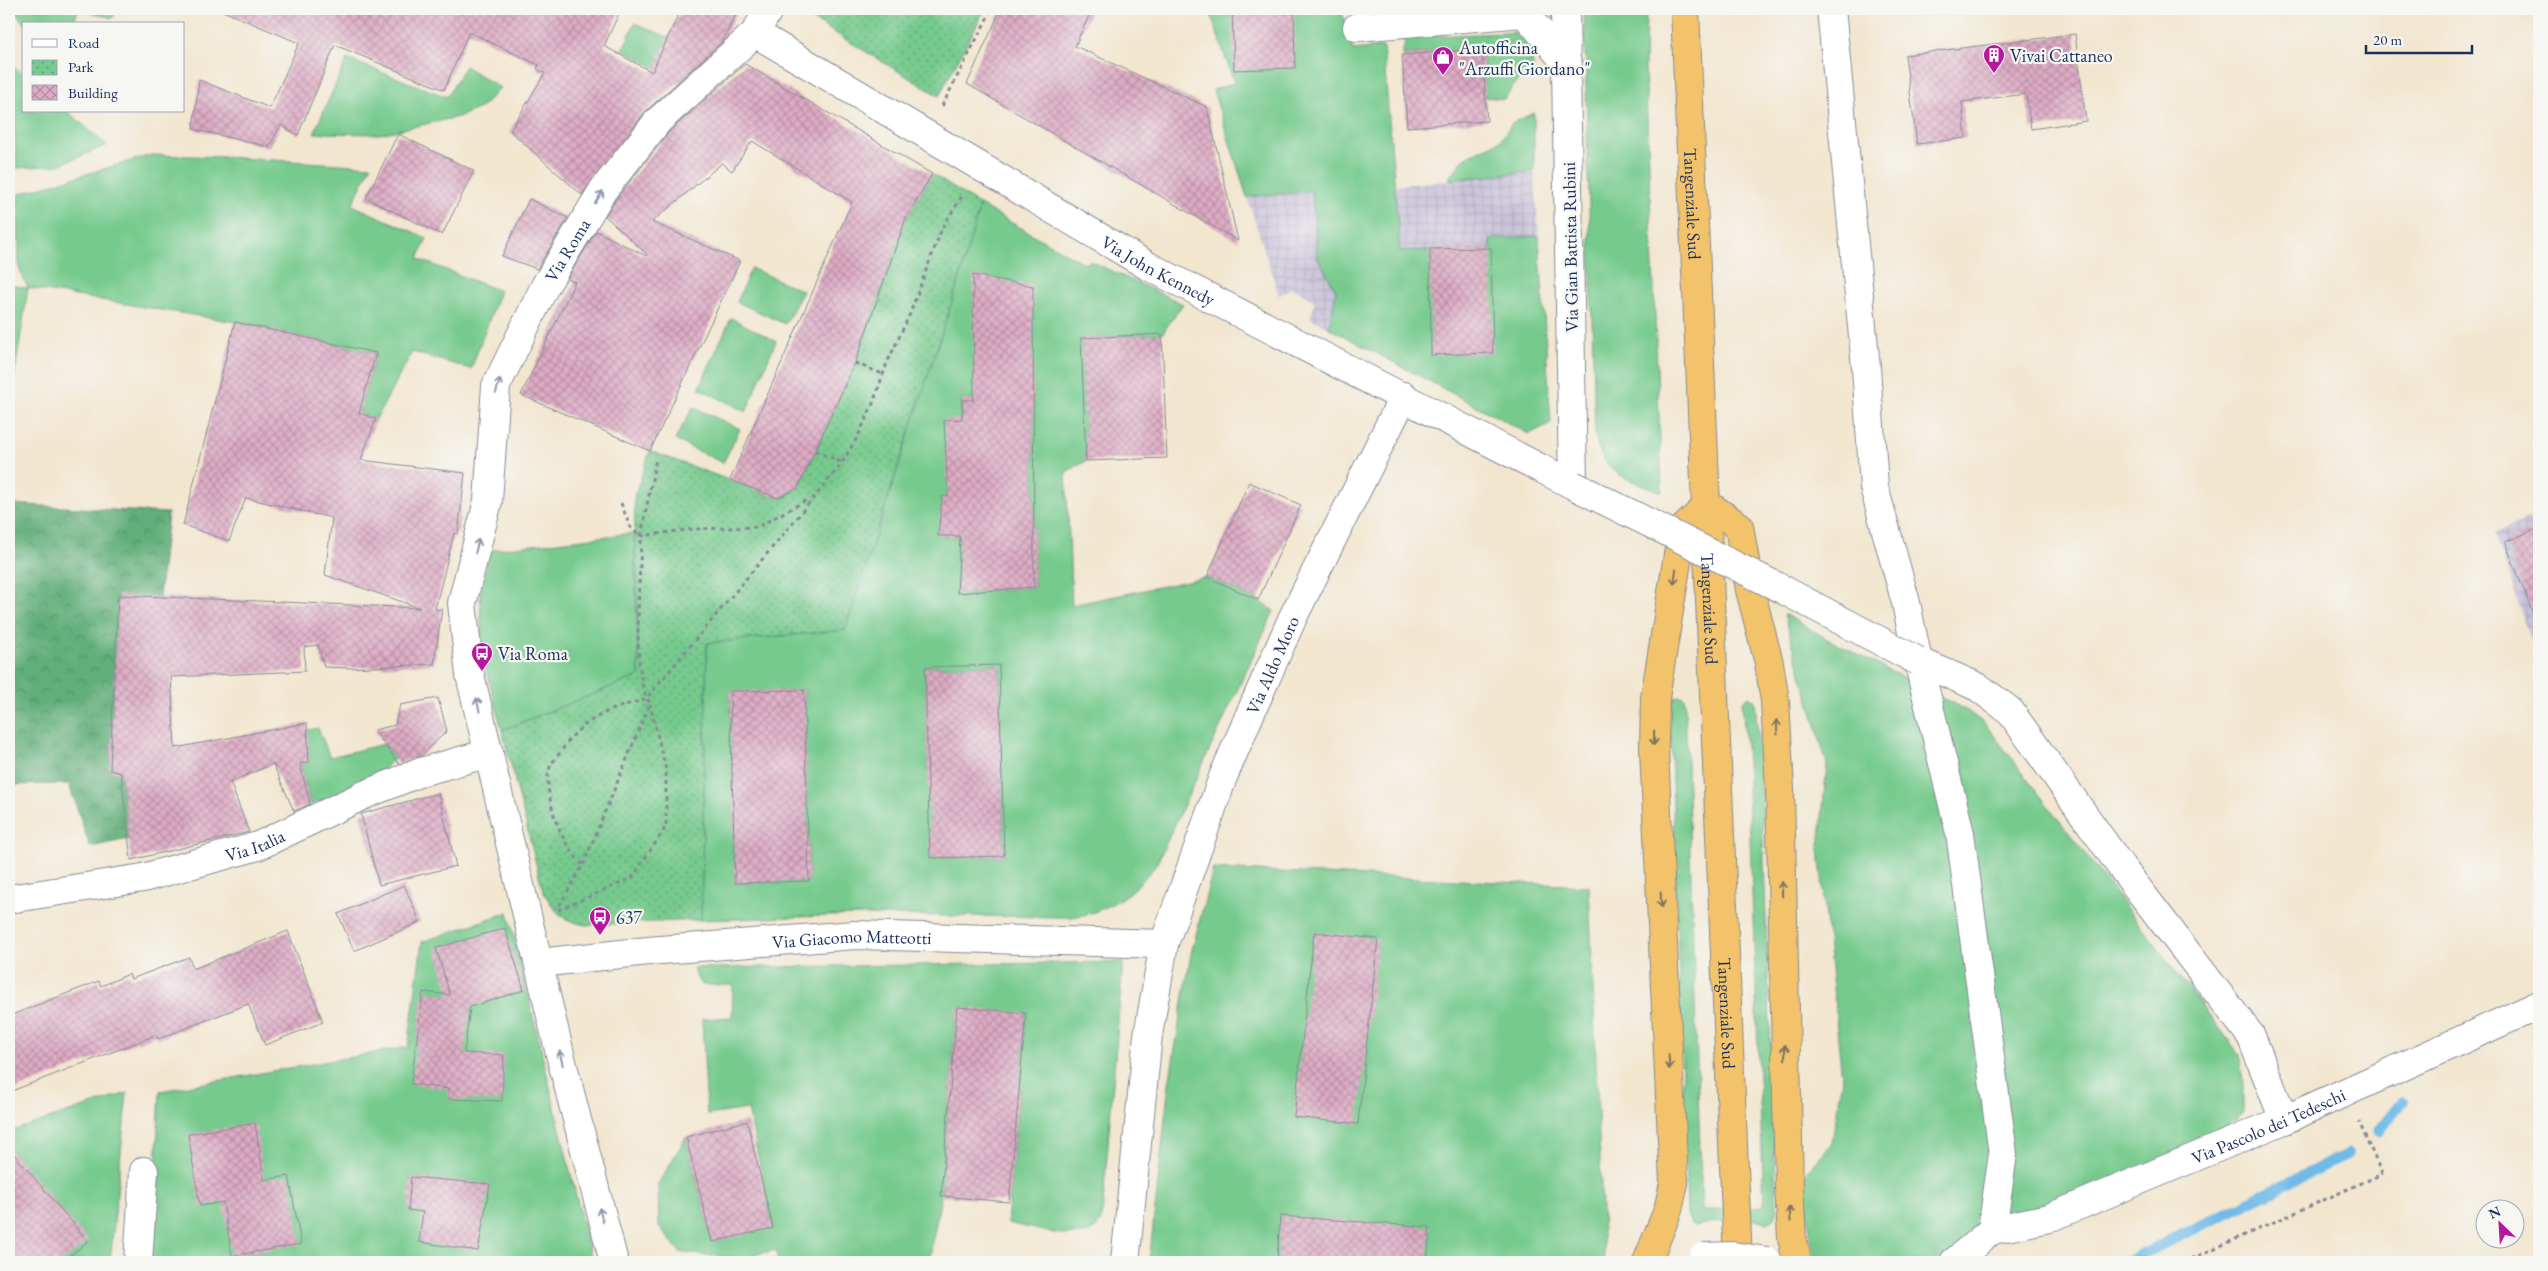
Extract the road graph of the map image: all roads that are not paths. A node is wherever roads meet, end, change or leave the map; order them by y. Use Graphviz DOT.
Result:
graph roads {
  1 [pos="769,9"];
  2 [pos="1566,9"];
  3 [pos="1685,9"];
  4 [pos="1831,9"];
  5 [pos="1522,11"];
  6 [pos="1358,27"];
  7 [pos="755,33"];
  8 [pos="1568,65"];
  9 [pos="1404,396"];
  10 [pos="1573,485"];
  11 [pos="1708,504"];
  12 [pos="1918,661"];
  13 [pos="489,753"];
  14 [pos="9,899"];
  15 [pos="1164,944"];
  16 [pos="539,963"];
  17 [pos="2539,1005"];
  18 [pos="2284,1120"];
  19 [pos="144,1171"];
  20 [pos="1992,1230"];
  21 [pos="1768,1261"];
  22 [pos="138,1262"];
  23 [pos="614,1262"];
  24 [pos="1125,1262"];
  25 [pos="1646,1262"];
  26 [pos="1687,1262"];
  27 [pos="1738,1262"];
  28 [pos="1797,1262"];
  29 [pos="1954,1262"];
  1 -- 7 [label="street, Via Roma"];
  2 -- 8 [label="street, Via Gian Battista Rubini"];
  3 -- 11 [label="highway, Tangenziale Sud"];
  4 -- 12 [label="street"];
  5 -- 6 [label="street"];
  5 -- 8 [label="street"];
  7 -- 9 [label="street, Via John Kennedy"];
  13 -- 7 [label="street, Via Roma, one-way"];
  8 -- 10 [label="street, Via Gian Battista Rubini"];
  9 -- 10 [label="street, Via John Kennedy"];
  9 -- 15 [label="street, Via Aldo Moro"];
  10 -- 12 [label="street, Via John Kennedy, bridge"];
  11 -- 25 [label="highway, one-way"];
  11 -- 27 [label="highway, Tangenziale Sud"];
  28 -- 11 [label="highway, one-way"];
  12 -- 18 [label="street, Via John Kennedy"];
  12 -- 20 [label="street"];
  13 -- 14 [label="street, Via Italia"];
  13 -- 16 [label="street, Via Roma"];
  15 -- 16 [label="street, Via Giacomo Matteotti"];
  15 -- 24 [label="street, Via Aldo Moro"];
  23 -- 16 [label="street, Via Roma, one-way"];
  17 -- 18 [label="street, Via Pascolo dei Tedeschi"];
  18 -- 20 [label="street, Via Pascolo dei Tedeschi"];
  19 -- 22 [label="street"];
  20 -- 29 [label="street"];
  21 -- 26 [label="street, bridge"];
}
